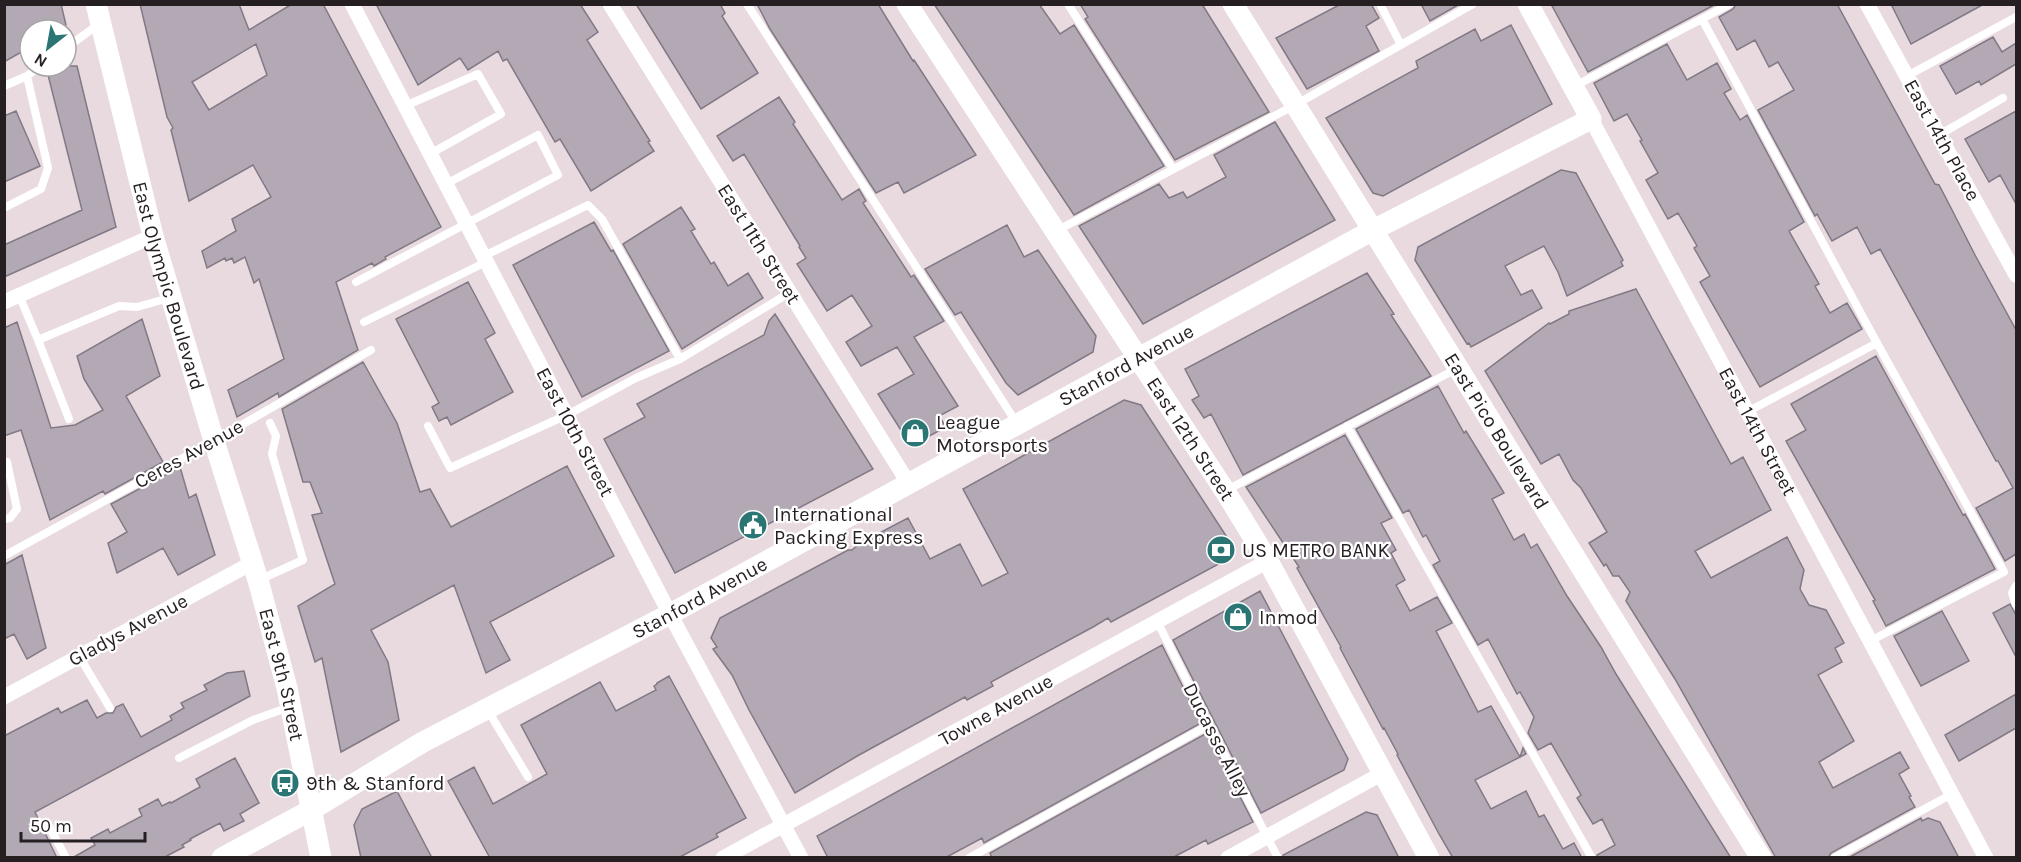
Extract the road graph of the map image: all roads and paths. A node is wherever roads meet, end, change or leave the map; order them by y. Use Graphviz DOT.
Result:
graph roads {
  1 [pos="352,4"];
  2 [pos="610,4"];
  3 [pos="747,4"];
  4 [pos="907,4"];
  5 [pos="1068,4"];
  6 [pos="1233,4"];
  7 [pos="1380,4"];
  8 [pos="1473,4"];
  9 [pos="1528,4"];
  10 [pos="1730,4"];
  11 [pos="1867,4"];
  12 [pos="98,14"];
  13 [pos="2016,17"];
  14 [pos="1702,19"];
  15 [pos="78,35"];
  16 [pos="1401,45"];
  17 [pos="1906,76"];
  18 [pos="22,78"];
  19 [pos="27,78"];
  20 [pos="4,86"];
  21 [pos="1572,88"];
  22 [pos="2003,98"];
  23 [pos="1295,105"];
  24 [pos="405,106"];
  25 [pos="1591,119"];
  26 [pos="1939,135"];
  27 [pos="430,154"];
  28 [pos="1173,169"];
  29 [pos="446,184"];
  30 [pos="4,208"];
  31 [pos="466,224"];
  32 [pos="1373,230"];
  33 [pos="1055,232"];
  34 [pos="153,236"];
  35 [pos="485,259"];
  36 [pos="2016,274"];
  37 [pos="356,282"];
  38 [pos="789,293"];
  39 [pos="19,295"];
  40 [pos="170,297"];
  41 [pos="4,302"];
  42 [pos="364,322"];
  43 [pos="38,340"];
  44 [pos="1877,343"];
  45 [pos="371,350"];
  46 [pos="680,359"];
  47 [pos="1138,359"];
  48 [pos="1459,367"];
  49 [pos="1747,412"];
  50 [pos="567,415"];
  51 [pos="69,418"];
  52 [pos="270,423"];
  53 [pos="1018,425"];
  54 [pos="428,426"];
  55 [pos="1347,426"];
  56 [pos="214,441"];
  57 [pos="7,462"];
  58 [pos="909,484"];
  59 [pos="1225,491"];
  60 [pos="4,519"];
  61 [pos="4,556"];
  62 [pos="1268,561"];
  63 [pos="255,572"];
  64 [pos="2016,586"];
  65 [pos="2016,605"];
  66 [pos="670,614"];
  67 [pos="1157,621"];
  68 [pos="1870,641"];
  69 [pos="79,656"];
  70 [pos="4,697"];
  71 [pos="291,706"];
  72 [pos="110,708"];
  73 [pos="487,708"];
  74 [pos="1209,725"];
  75 [pos="178,758"];
  76 [pos="1383,773"];
  77 [pos="528,777"];
  78 [pos="1952,794"];
  79 [pos="311,810"];
  80 [pos="49,826"];
  81 [pos="783,826"];
  82 [pos="1267,837"];
  83 [pos="66,858"];
  84 [pos="222,858"];
  85 [pos="321,858"];
  86 [pos="723,858"];
  87 [pos="801,858"];
  88 [pos="969,858"];
  89 [pos="1228,858"];
  90 [pos="1278,858"];
  91 [pos="1428,858"];
  92 [pos="1592,858"];
  93 [pos="1761,858"];
  94 [pos="1834,858"];
  95 [pos="1986,858"];
  1 -- 24 [label="street, East 10th Street"];
  2 -- 38 [label="street, East 11th Street"];
  3 -- 53 [label="lane"];
  4 -- 33 [label="street, East 12th Street"];
  5 -- 28 [label="lane"];
  6 -- 23 [label="street, East Pico Boulevard"];
  7 -- 16 [label="lane"];
  8 -- 16 [label="lane"];
  9 -- 21 [label="street, East 14th Street"];
  10 -- 14 [label="lane"];
  11 -- 17 [label="street, East 14th Place"];
  12 -- 15 [label="lane"];
  12 -- 34 [label="street, East Olympic Boulevard"];
  13 -- 17 [label="lane"];
  14 -- 21 [label="lane"];
  14 -- 44 [label="lane"];
  16 -- 23 [label="lane"];
  17 -- 26 [label="street, East 14th Place"];
  18 -- 20 [label="lane"];
  19 -- 30 [label="lane"];
  21 -- 25 [label="street, East 14th Street"];
  22 -- 26 [label="lane"];
  23 -- 28 [label="lane"];
  23 -- 32 [label="street, East Pico Boulevard"];
  24 -- 27 [label="street, East 10th Street"];
  24 -- 27 [label="lane"];
  25 -- 32 [label="street, Stanford Avenue"];
  25 -- 49 [label="street, East 14th Street"];
  26 -- 36 [label="street, East 14th Place"];
  27 -- 29 [label="street, East 10th Street"];
  28 -- 33 [label="lane"];
  29 -- 31 [label="street, East 10th Street"];
  29 -- 31 [label="lane"];
  31 -- 35 [label="street, East 10th Street"];
  31 -- 37 [label="lane"];
  32 -- 47 [label="street, Stanford Avenue"];
  32 -- 48 [label="street, East Pico Boulevard"];
  33 -- 47 [label="street, East 12th Street"];
  34 -- 39 [label="street"];
  34 -- 40 [label="street, East Olympic Boulevard"];
  35 -- 42 [label="lane"];
  35 -- 46 [label="lane"];
  35 -- 50 [label="street, East 10th Street"];
  38 -- 46 [label="lane"];
  38 -- 58 [label="street, East 11th Street"];
  39 -- 41 [label="street"];
  39 -- 43 [label="lane"];
  40 -- 43 [label="lane"];
  40 -- 56 [label="street, East Olympic Boulevard"];
  43 -- 51 [label="lane"];
  44 -- 49 [label="lane"];
  44 -- 68 [label="lane"];
  45 -- 56 [label="lane, Ceres Avenue"];
  46 -- 50 [label="lane"];
  47 -- 53 [label="street, Stanford Avenue"];
  47 -- 59 [label="street, East 12th Street"];
  48 -- 55 [label="lane"];
  48 -- 93 [label="street, East Pico Boulevard"];
  49 -- 68 [label="street, East 14th Street"];
  50 -- 54 [label="lane"];
  50 -- 66 [label="street, East 10th Street"];
  52 -- 63 [label="lane"];
  53 -- 58 [label="street, Stanford Avenue"];
  55 -- 59 [label="lane"];
  55 -- 92 [label="lane"];
  56 -- 61 [label="lane, Ceres Avenue"];
  56 -- 63 [label="street, East Olympic Boulevard"];
  57 -- 60 [label="lane"];
  58 -- 66 [label="street, Stanford Avenue"];
  59 -- 62 [label="street, East 12th Street"];
  62 -- 67 [label="street, Towne Avenue"];
  62 -- 76 [label="street, East 12th Street"];
  63 -- 69 [label="street, Gladys Avenue"];
  63 -- 71 [label="street, East 9th Street"];
  64 -- 65 [label="lane"];
  66 -- 73 [label="street, Stanford Avenue"];
  66 -- 81 [label="street, East 10th Street"];
  67 -- 74 [label="lane, Ducasse Alley"];
  67 -- 81 [label="street, Towne Avenue"];
  68 -- 78 [label="street, East 14th Street"];
  69 -- 70 [label="street, Gladys Avenue"];
  69 -- 72 [label="lane"];
  71 -- 75 [label="lane"];
  71 -- 79 [label="street, East 9th Street"];
  73 -- 77 [label="lane"];
  73 -- 79 [label="street, Stanford Avenue"];
  74 -- 82 [label="lane, Ducasse Alley"];
  74 -- 88 [label="lane"];
  76 -- 82 [label="street"];
  76 -- 91 [label="street, East 12th Street"];
  78 -- 94 [label="lane"];
  78 -- 95 [label="street, East 14th Street"];
  79 -- 84 [label="street, Stanford Avenue"];
  79 -- 85 [label="street, East 9th Street"];
  80 -- 83 [label="lane"];
  81 -- 86 [label="street, Towne Avenue"];
  81 -- 87 [label="street, East 10th Street"];
  82 -- 89 [label="street"];
  82 -- 90 [label="lane, Ducasse Alley"];
}
